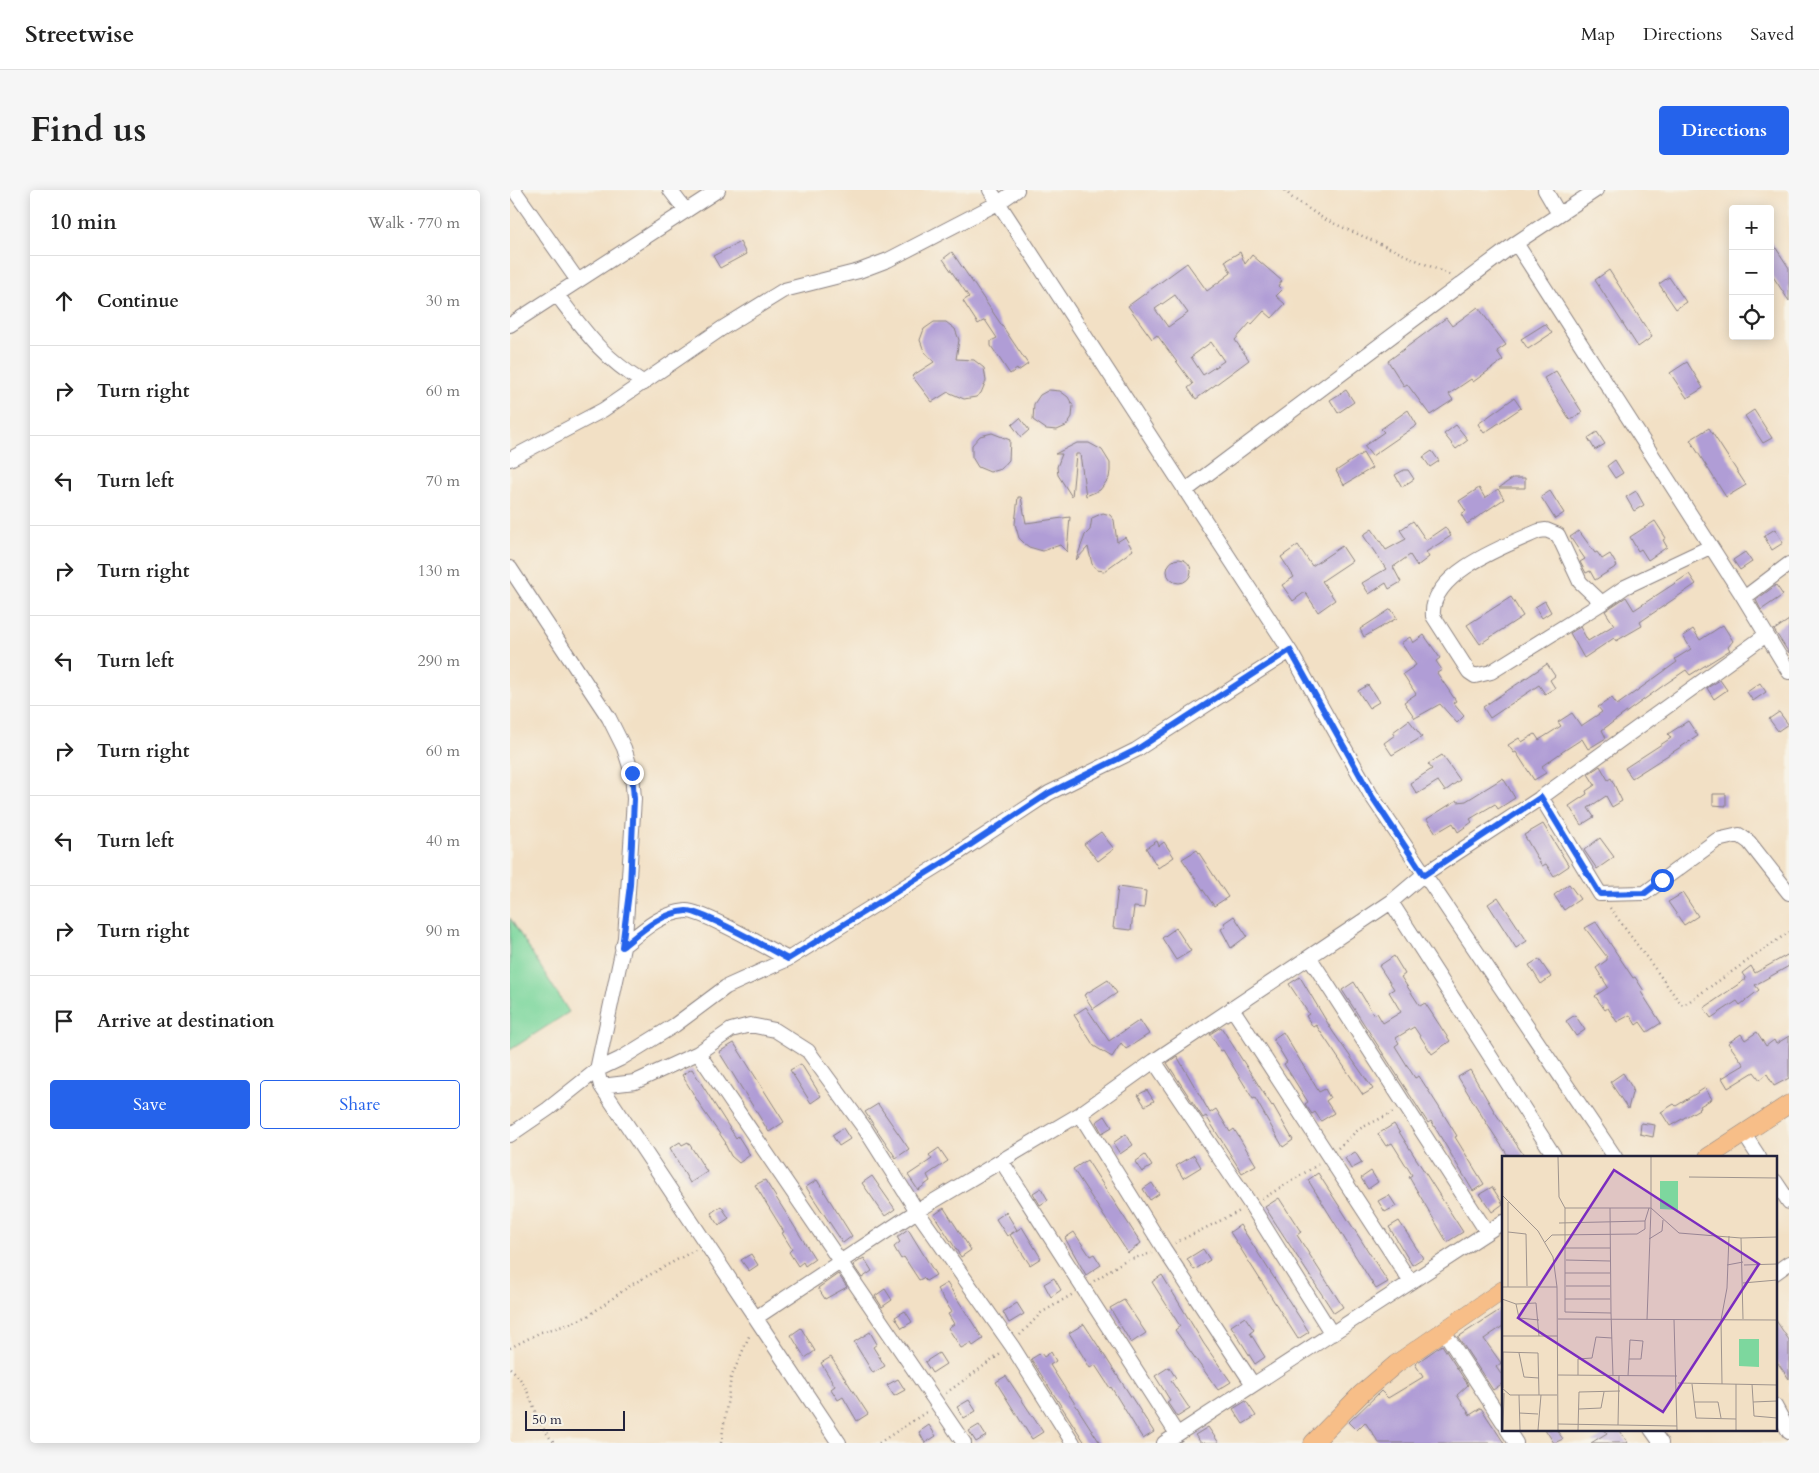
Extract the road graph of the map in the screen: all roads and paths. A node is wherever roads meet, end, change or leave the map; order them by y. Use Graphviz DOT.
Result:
graph roads {
  1 [pos="514,190"];
  2 [pos="670,190"];
  3 [pos="718,190"];
  4 [pos="990,190"];
  5 [pos="1017,190"];
  6 [pos="1285,190"];
  7 [pos="1545,190"];
  8 [pos="1596,190"];
  9 [pos="998,203"];
  10 [pos="686,210"];
  11 [pos="1559,214"];
  12 [pos="1516,243"];
  13 [pos="578,281"];
  14 [pos="1464,282"];
  15 [pos="557,295"];
  16 [pos="510,325"];
  17 [pos="644,383"];
  18 [pos="510,459"];
  19 [pos="1185,491"];
  20 [pos="1710,547"];
  21 [pos="1789,564"];
  22 [pos="510,568"];
  23 [pos="1744,598"];
  24 [pos="1602,603"];
  25 [pos="1766,635"];
  26 [pos="1290,650"];
  27 [pos="1789,672"];
  28 [pos="1541,797"];
  29 [pos="1424,875"];
  30 [pos="1789,893"];
  31 [pos="1600,894"];
  32 [pos="1391,902"];
  33 [pos="1789,932"];
  34 [pos="622,947"];
  35 [pos="1310,958"];
  36 [pos="788,959"];
  37 [pos="1232,1008"];
  38 [pos="698,1053"];
  39 [pos="1154,1061"];
  40 [pos="597,1070"];
  41 [pos="601,1086"];
  42 [pos="1789,1104"];
  43 [pos="1407,1106"];
  44 [pos="1080,1114"];
  45 [pos="1744,1134"];
  46 [pos="510,1135"];
  47 [pos="1554,1156"];
  48 [pos="1614,1156"];
  49 [pos="1710,1156"];
  50 [pos="1758,1156"];
  51 [pos="1330,1158"];
  52 [pos="1002,1162"];
  53 [pos="1776,1182"];
  54 [pos="1789,1202"];
  55 [pos="1251,1205"];
  56 [pos="917,1211"];
  57 [pos="1502,1223"];
  58 [pos="1487,1232"];
  59 [pos="706,1241"];
  60 [pos="1164,1249"];
  61 [pos="840,1260"];
  62 [pos="1789,1263"];
  63 [pos="1776,1272"];
  64 [pos="1410,1281"];
  65 [pos="1083,1288"];
  66 [pos="1502,1291"];
  67 [pos="757,1317"];
  68 [pos="1443,1330"];
  69 [pos="1332,1334"];
  70 [pos="1012,1346"];
  71 [pos="510,1348"];
  72 [pos="510,1368"];
  73 [pos="1252,1384"];
  74 [pos="937,1401"];
  75 [pos="1776,1408"];
  76 [pos="1502,1420"];
  77 [pos="1508,1430"];
  78 [pos="1652,1430"];
  79 [pos="1789,1432"];
  80 [pos="1177,1434"];
  81 [pos="554,1443"];
  82 [pos="721,1443"];
  83 [pos="839,1443"];
  84 [pos="879,1443"];
  85 [pos="964,1443"];
  86 [pos="1073,1443"];
  87 [pos="1164,1443"];
  88 [pos="1313,1443"];
  89 [pos="1516,1443"];
  90 [pos="1661,1443"];
  1 -- 13 [label="street"];
  2 -- 10 [label="street"];
  3 -- 10 [label="street"];
  4 -- 9 [label="street"];
  5 -- 9 [label="street"];
  6 -- 14 [label="path"];
  7 -- 11 [label="street"];
  8 -- 11 [label="street"];
  9 -- 17 [label="street"];
  9 -- 19 [label="street"];
  10 -- 13 [label="street"];
  11 -- 12 [label="street"];
  12 -- 14 [label="street"];
  12 -- 20 [label="street"];
  13 -- 15 [label="street"];
  14 -- 19 [label="street"];
  15 -- 16 [label="street"];
  15 -- 17 [label="street"];
  17 -- 18 [label="street"];
  19 -- 26 [label="street"];
  20 -- 23 [label="street"];
  20 -- 24 [label="street"];
  21 -- 23 [label="street"];
  22 -- 34 [label="street"];
  23 -- 25 [label="street"];
  24 -- 24 [label="street"];
  25 -- 27 [label="street"];
  25 -- 28 [label="street"];
  26 -- 29 [label="street"];
  26 -- 36 [label="street"];
  28 -- 29 [label="street"];
  28 -- 31 [label="street"];
  29 -- 32 [label="street"];
  29 -- 48 [label="street"];
  30 -- 31 [label="street"];
  31 -- 33 [label="path"];
  32 -- 35 [label="street"];
  32 -- 47 [label="street"];
  34 -- 36 [label="street"];
  34 -- 40 [label="street"];
  35 -- 37 [label="street"];
  35 -- 43 [label="street"];
  36 -- 40 [label="street"];
  37 -- 39 [label="street"];
  37 -- 51 [label="street"];
  38 -- 41 [label="street"];
  38 -- 56 [label="street"];
  38 -- 61 [label="street"];
  39 -- 44 [label="street"];
  39 -- 55 [label="street"];
  40 -- 41 [label="street"];
  40 -- 46 [label="street"];
  41 -- 59 [label="street"];
  42 -- 45 [label="main road"];
  43 -- 51 [label="path"];
  43 -- 58 [label="street"];
  44 -- 52 [label="street"];
  44 -- 60 [label="street"];
  45 -- 49 [label="main road"];
  45 -- 50 [label="street"];
  51 -- 55 [label="path"];
  51 -- 64 [label="street"];
  52 -- 56 [label="street"];
  52 -- 65 [label="street"];
  53 -- 54 [label="street"];
  55 -- 60 [label="path"];
  55 -- 69 [label="street"];
  56 -- 61 [label="street"];
  56 -- 70 [label="street"];
  57 -- 58 [label="street"];
  58 -- 64 [label="street"];
  59 -- 67 [label="street"];
  59 -- 71 [label="path"];
  60 -- 65 [label="path"];
  60 -- 73 [label="street"];
  61 -- 67 [label="street"];
  61 -- 74 [label="street"];
  62 -- 63 [label="street"];
  64 -- 69 [label="street"];
  65 -- 70 [label="path"];
  65 -- 80 [label="street"];
  66 -- 68 [label="main road"];
  67 -- 82 [label="path"];
  67 -- 83 [label="street"];
  68 -- 76 [label="street"];
  68 -- 88 [label="main road"];
  69 -- 73 [label="street"];
  70 -- 74 [label="path"];
  70 -- 86 [label="street"];
  72 -- 81 [label="path"];
  73 -- 80 [label="street"];
  74 -- 84 [label="path"];
  74 -- 85 [label="street"];
  75 -- 79 [label="street"];
  77 -- 89 [label="street"];
  78 -- 90 [label="street"];
  80 -- 87 [label="street"];
}
